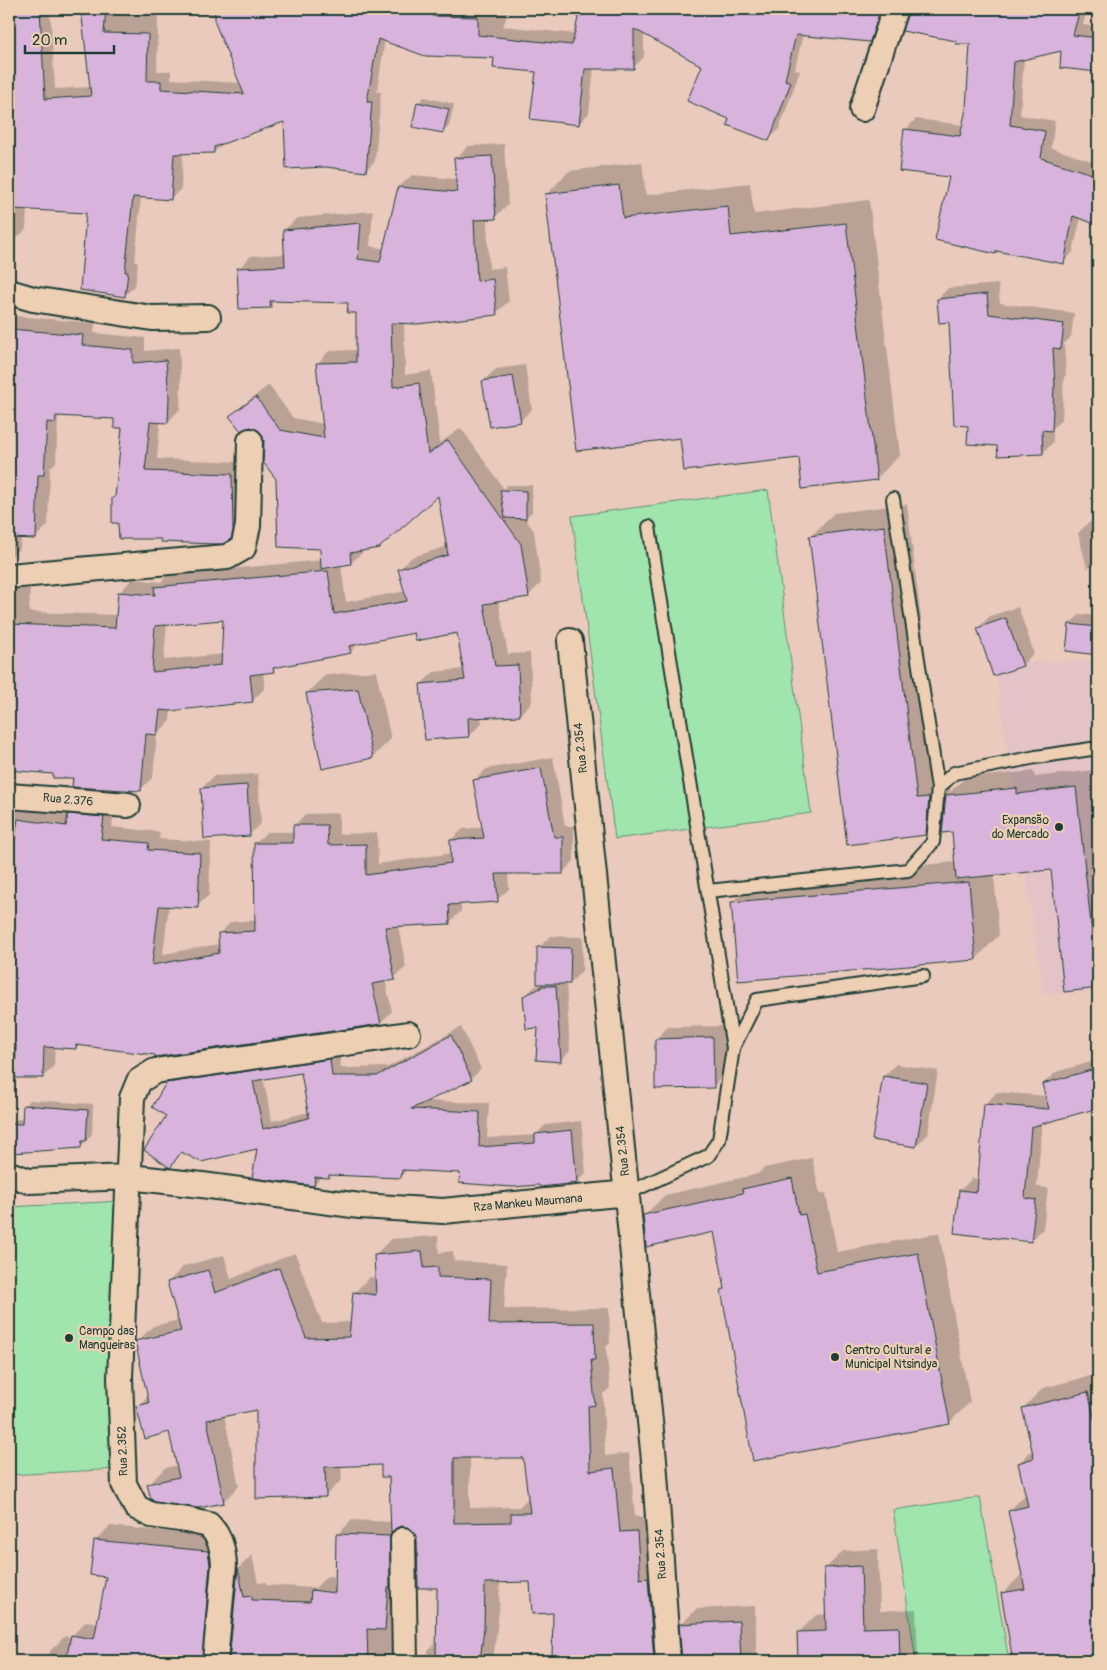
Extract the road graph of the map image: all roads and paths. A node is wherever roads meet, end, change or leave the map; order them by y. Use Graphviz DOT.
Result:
graph roads {
  1 [pos="895,9"];
  2 [pos="862,109"];
  3 [pos="9,292"];
  4 [pos="208,316"];
  5 [pos="250,442"];
  6 [pos="892,499"];
  7 [pos="649,527"];
  8 [pos="9,576"];
  9 [pos="570,641"];
  10 [pos="1098,748"];
  11 [pos="938,788"];
  12 [pos="9,796"];
  13 [pos="128,805"];
  14 [pos="708,891"];
  15 [pos="924,976"];
  16 [pos="408,1034"];
  17 [pos="733,1048"];
  18 [pos="9,1174"];
  19 [pos="128,1177"];
  20 [pos="628,1193"];
  21 [pos="402,1540"];
  22 [pos="215,1661"];
  23 [pos="405,1661"];
  24 [pos="668,1661"];
  1 -- 2 [label="street"];
  3 -- 4 [label="street"];
  5 -- 8 [label="street"];
  6 -- 11 [label="lane"];
  7 -- 14 [label="lane"];
  9 -- 20 [label="street, Rua 2.354"];
  10 -- 11 [label="lane"];
  11 -- 14 [label="lane"];
  12 -- 13 [label="street, Rua 2.376"];
  14 -- 17 [label="lane"];
  15 -- 17 [label="lane, Rza Mankeu Maumana"];
  16 -- 19 [label="street, Rua 2.352"];
  17 -- 20 [label="lane, Rza Mankeu Maumana"];
  18 -- 19 [label="street, Rza Mankeu Maumana"];
  19 -- 20 [label="street, Rza Mankeu Maumana"];
  19 -- 22 [label="street, Rua 2.352"];
  20 -- 24 [label="street, Rua 2.354"];
  21 -- 23 [label="street"];
}
